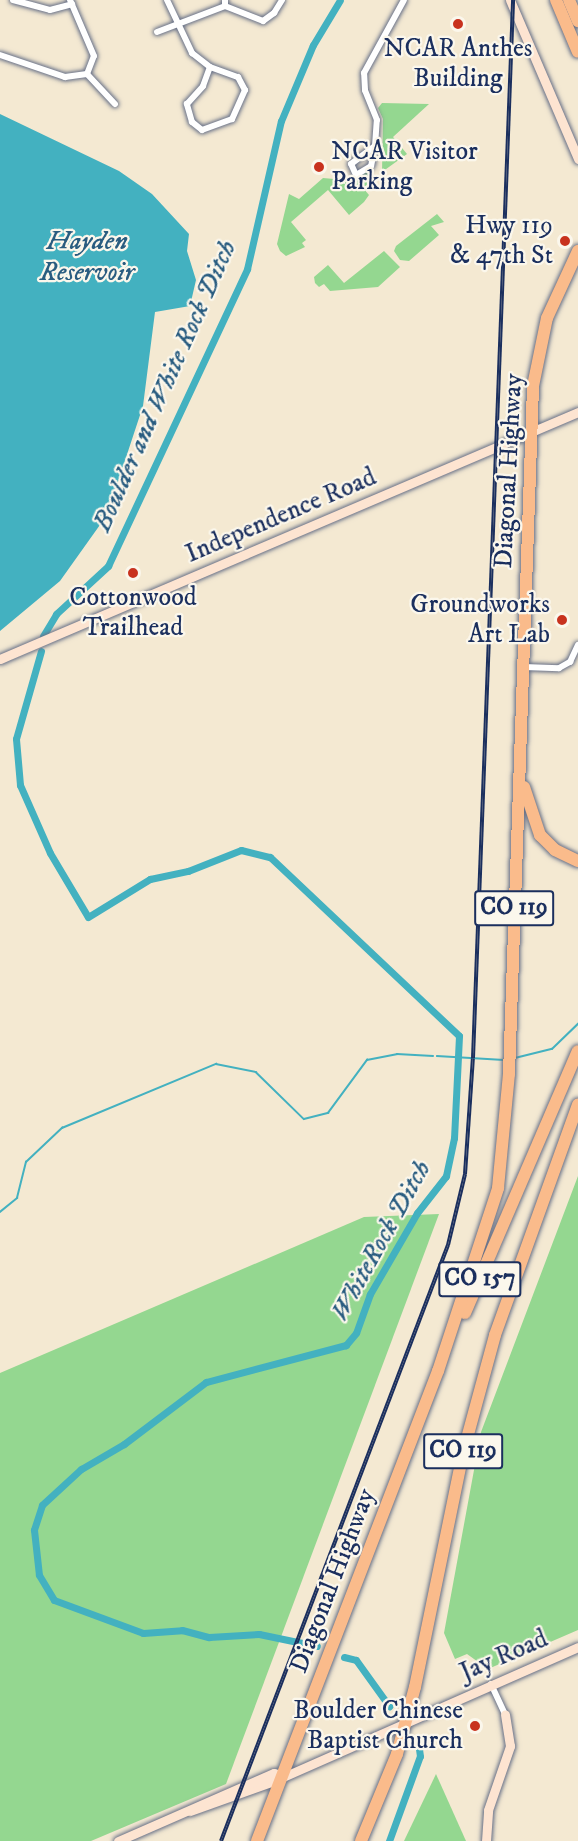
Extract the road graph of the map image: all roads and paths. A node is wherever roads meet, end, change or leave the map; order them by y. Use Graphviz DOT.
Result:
graph roads {
  1 [pos="13,0"];
  2 [pos="167,0"];
  3 [pos="282,0"];
  4 [pos="404,0"];
  5 [pos="510,0"];
  6 [pos="556,0"];
  7 [pos="569,0"];
  8 [pos="71,2"];
  9 [pos="225,3"];
  10 [pos="578,21"];
  11 [pos="177,23"];
  12 [pos="157,32"];
  13 [pos="578,52"];
  14 [pos="0,55"];
  15 [pos="210,67"];
  16 [pos="87,74"];
  17 [pos="115,104"];
  18 [pos="375,146"];
  19 [pos="578,159"];
  20 [pos="578,251"];
  21 [pos="578,268"];
  22 [pos="560,285"];
  23 [pos="578,412"];
  24 [pos="530,432"];
  25 [pos="578,645"];
  26 [pos="0,659"];
  27 [pos="524,667"];
  28 [pos="520,772"];
  29 [pos="578,861"];
  30 [pos="578,1051"];
  31 [pos="578,1105"];
  32 [pos="438,1371"];
  33 [pos="578,1647"];
  34 [pos="491,1684"];
  35 [pos="505,1714"];
  36 [pos="406,1721"];
  37 [pos="281,1775"];
  38 [pos="117,1841"];
  39 [pos="257,1841"];
  40 [pos="361,1841"];
  41 [pos="486,1841"];
  1 -- 8 [label="street"];
  2 -- 11 [label="street"];
  3 -- 9 [label="street"];
  4 -- 18 [label="street"];
  5 -- 19 [label="street"];
  6 -- 13 [label="highway"];
  7 -- 10 [label="highway"];
  8 -- 16 [label="street"];
  9 -- 11 [label="street"];
  11 -- 12 [label="street"];
  11 -- 15 [label="street"];
  14 -- 16 [label="street"];
  15 -- 15 [label="street"];
  16 -- 17 [label="street"];
  18 -- 18 [label="street"];
  20 -- 22 [label="highway, Diagonal Highway / CO 119"];
  21 -- 22 [label="highway"];
  22 -- 24 [label="highway, Diagonal Highway / CO 119"];
  23 -- 24 [label="street, Independence Road"];
  24 -- 26 [label="street, Independence Road"];
  24 -- 27 [label="highway, Diagonal Highway / CO 119"];
  25 -- 27 [label="street"];
  27 -- 28 [label="highway, Diagonal Highway / CO 119"];
  28 -- 29 [label="highway"];
  28 -- 32 [label="highway, CO 119"];
  30 -- 32 [label="highway, CO 157"];
  31 -- 36 [label="highway, CO 119"];
  32 -- 37 [label="highway, Diagonal Highway / CO 119"];
  33 -- 34 [label="street, Jay Road"];
  34 -- 35 [label="street"];
  34 -- 36 [label="street, Jay Road"];
  35 -- 41 [label="street"];
  36 -- 37 [label="street, Jay Road"];
  36 -- 40 [label="highway, CO 119"];
  37 -- 38 [label="street, Jay Road"];
  37 -- 39 [label="highway, Diagonal Highway / CO 119"];
}
